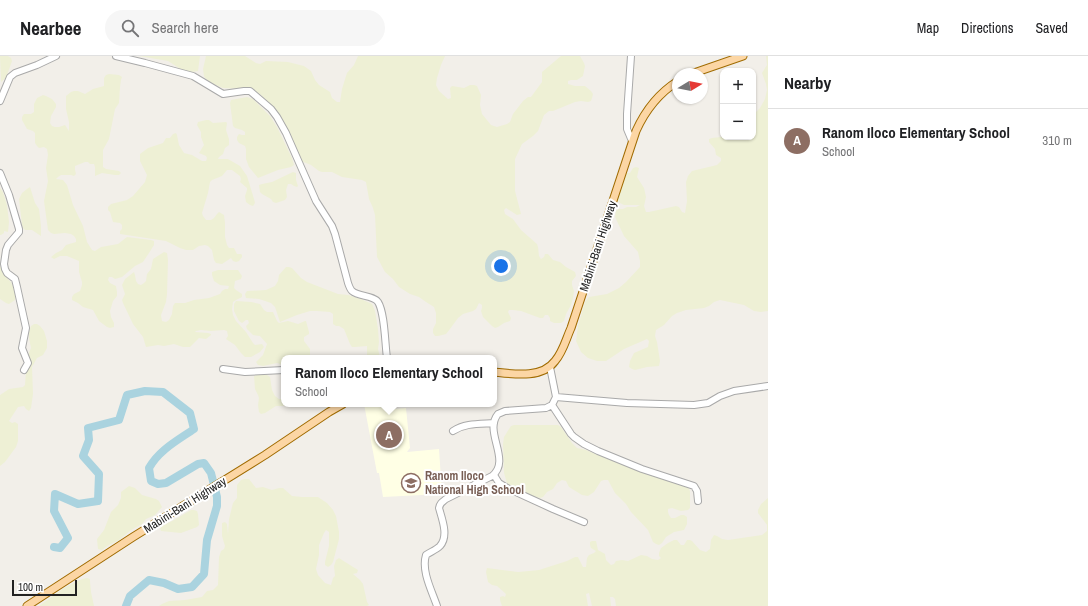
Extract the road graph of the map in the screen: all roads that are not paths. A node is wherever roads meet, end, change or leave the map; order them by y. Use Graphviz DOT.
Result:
graph roads {
  1 [pos="56,56"];
  2 [pos="116,56"];
  3 [pos="631,56"];
  4 [pos="743,56"];
  5 [pos="708,68"];
  6 [pos="672,86"];
  7 [pos="0,101"];
  8 [pos="632,141"];
  9 [pos="0,173"];
  10 [pos="387,355"];
  11 [pos="550,367"];
  12 [pos="223,369"];
  13 [pos="24,370"];
  14 [pos="281,370"];
  15 [pos="497,372"];
  16 [pos="768,386"];
  17 [pos="556,397"];
  18 [pos="552,405"];
  19 [pos="338,407"];
  20 [pos="494,423"];
  21 [pos="453,431"];
  22 [pos="494,475"];
  23 [pos="698,500"];
  24 [pos="584,522"];
  25 [pos="27,606"];
  26 [pos="437,606"];
  1 -- 7 [label="street"];
  2 -- 10 [label="street"];
  3 -- 8 [label="street"];
  4 -- 5 [label="main road"];
  6 -- 8 [label="main road, Mabini-Bani Highway"];
  8 -- 11 [label="main road, Mabini-Bani Highway"];
  9 -- 13 [label="street"];
  11 -- 15 [label="main road"];
  11 -- 17 [label="street"];
  12 -- 14 [label="street"];
  16 -- 17 [label="street"];
  17 -- 18 [label="street"];
  18 -- 20 [label="street"];
  18 -- 23 [label="street"];
  19 -- 25 [label="main road, Mabini-Bani Highway"];
  20 -- 21 [label="street"];
  20 -- 22 [label="street"];
  22 -- 24 [label="street"];
  22 -- 26 [label="street"];
}
